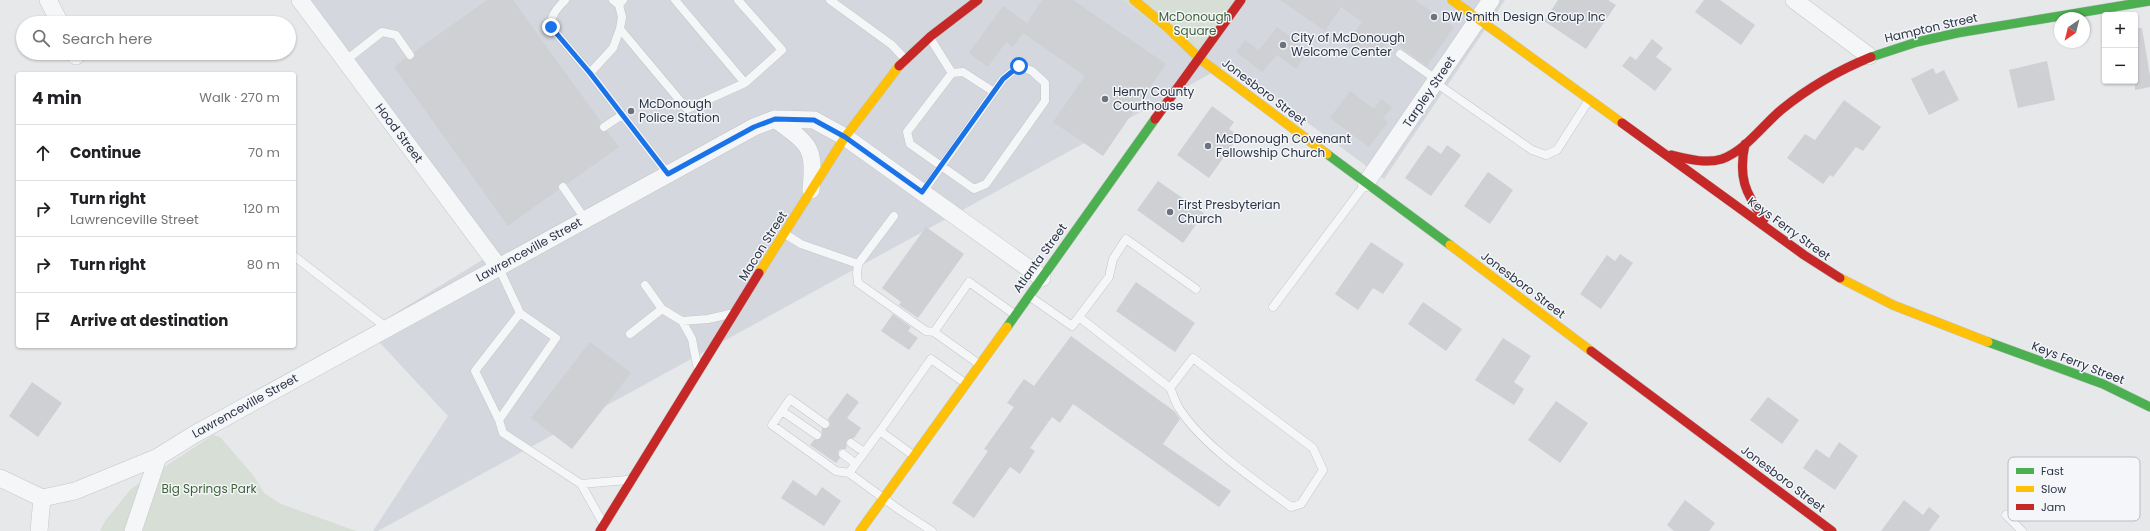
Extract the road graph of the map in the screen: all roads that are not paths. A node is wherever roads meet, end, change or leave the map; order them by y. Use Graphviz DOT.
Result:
graph roads {
  1 [pos="48,0"];
  2 [pos="300,0"];
  3 [pos="565,0"];
  4 [pos="675,0"];
  5 [pos="738,0"];
  6 [pos="830,0"];
  7 [pos="978,0"];
  8 [pos="1134,0"];
  9 [pos="1241,0"];
  10 [pos="1452,0"];
  11 [pos="1491,0"];
  12 [pos="1794,0"];
  13 [pos="2150,1"];
  14 [pos="618,2"];
  15 [pos="56,16"];
  16 [pos="1478,19"];
  17 [pos="620,29"];
  18 [pos="929,37"];
  19 [pos="1400,54"];
  20 [pos="410,55"];
  21 [pos="1869,56"];
  22 [pos="905,59"];
  23 [pos="1200,59"];
  24 [pos="345,61"];
  25 [pos="590,73"];
  26 [pos="952,73"];
  27 [pos="1436,81"];
  28 [pos="745,83"];
  29 [pos="994,92"];
  30 [pos="1590,100"];
  31 [pos="622,115"];
  32 [pos="775,119"];
  33 [pos="604,127"];
  34 [pos="845,137"];
  35 [pos="1746,144"];
  36 [pos="1664,153"];
  37 [pos="940,167"];
  38 [pos="668,174"];
  39 [pos="1366,182"];
  40 [pos="563,187"];
  41 [pos="811,192"];
  42 [pos="922,192"];
  43 [pos="894,216"];
  44 [pos="585,219"];
  45 [pos="1774,233"];
  46 [pos="784,234"];
  47 [pos="296,258"];
  48 [pos="858,264"];
  49 [pos="498,266"];
  50 [pos="1042,278"];
  51 [pos="645,285"];
  52 [pos="1196,289"];
  53 [pos="1029,295"];
  54 [pos="1273,307"];
  55 [pos="662,309"];
  56 [pos="735,312"];
  57 [pos="520,313"];
  58 [pos="1015,314"];
  59 [pos="1079,318"];
  60 [pos="682,320"];
  61 [pos="387,328"];
  62 [pos="934,332"];
  63 [pos="630,334"];
  64 [pos="979,365"];
  65 [pos="698,371"];
  66 [pos="966,383"];
  67 [pos="1170,388"];
  68 [pos="2150,407"];
  69 [pos="782,411"];
  70 [pos="499,420"];
  71 [pos="825,424"];
  72 [pos="880,431"];
  73 [pos="817,435"];
  74 [pos="851,442"];
  75 [pos="864,452"];
  76 [pos="843,454"];
  77 [pos="914,456"];
  78 [pos="158,457"];
  79 [pos="856,464"];
  80 [pos="849,474"];
  81 [pos="0,478"];
  82 [pos="630,480"];
  83 [pos="581,484"];
  84 [pos="42,498"];
  85 [pos="883,498"];
  86 [pos="2012,521"];
  87 [pos="602,527"];
  88 [pos="39,531"];
  89 [pos="133,531"];
  90 [pos="860,531"];
  91 [pos="932,531"];
  92 [pos="1832,531"];
  93 [pos="2022,531"];
  1 -- 15 [label="street"];
  2 -- 24 [label="street, Hood Street"];
  3 -- 25 [label="lane"];
  4 -- 28 [label="lane"];
  5 -- 28 [label="lane"];
  6 -- 22 [label="lane"];
  7 -- 18 [label="main road, Macon Street"];
  8 -- 23 [label="main road, Jonesboro Street"];
  9 -- 23 [label="main road, Atlanta Street"];
  10 -- 16 [label="main road, Keys Ferry Street"];
  11 -- 16 [label="street, Tarpley Street"];
  12 -- 21 [label="street"];
  13 -- 21 [label="main road, Hampton Street"];
  14 -- 17 [label="lane"];
  16 -- 27 [label="street, Tarpley Street"];
  16 -- 30 [label="main road, Keys Ferry Street"];
  17 -- 25 [label="lane"];
  17 -- 28 [label="lane"];
  18 -- 22 [label="main road, Macon Street"];
  18 -- 26 [label="lane"];
  19 -- 27 [label="lane"];
  20 -- 24 [label="lane"];
  21 -- 35 [label="main road, Hampton Street"];
  22 -- 34 [label="main road, Macon Street"];
  23 -- 39 [label="main road, Jonesboro Street"];
  23 -- 50 [label="main road, Atlanta Street"];
  24 -- 49 [label="street, Hood Street"];
  25 -- 31 [label="lane"];
  26 -- 29 [label="lane"];
  26 -- 37 [label="lane"];
  27 -- 30 [label="lane"];
  27 -- 39 [label="street, Tarpley Street"];
  29 -- 37 [label="lane"];
  29 -- 37 [label="lane"];
  30 -- 36 [label="main road, Keys Ferry Street"];
  31 -- 33 [label="lane"];
  31 -- 38 [label="lane"];
  32 -- 34 [label="street, Lawrenceville Street"];
  32 -- 38 [label="street, Lawrenceville Street"];
  32 -- 41 [label="street"];
  34 -- 41 [label="main road, Macon Street"];
  34 -- 42 [label="street, Lawrenceville Street"];
  35 -- 36 [label="main road, Hampton Street"];
  35 -- 45 [label="main road"];
  36 -- 45 [label="main road, Keys Ferry Street"];
  37 -- 42 [label="lane"];
  38 -- 44 [label="street, Lawrenceville Street"];
  39 -- 54 [label="lane"];
  39 -- 92 [label="main road, Jonesboro Street"];
  40 -- 44 [label="lane"];
  41 -- 46 [label="main road, Macon Street"];
  42 -- 50 [label="street, Lawrenceville Street"];
  43 -- 48 [label="lane"];
  44 -- 49 [label="street, Lawrenceville Street"];
  45 -- 68 [label="main road, Keys Ferry Street"];
  46 -- 48 [label="lane"];
  46 -- 56 [label="main road, Macon Street"];
  47 -- 61 [label="lane"];
  48 -- 62 [label="lane"];
  49 -- 57 [label="lane"];
  49 -- 61 [label="street, Lawrenceville Street"];
  50 -- 53 [label="main road, Atlanta Street"];
  51 -- 55 [label="lane"];
  52 -- 59 [label="lane"];
  53 -- 58 [label="main road, Atlanta Street"];
  53 -- 59 [label="lane"];
  55 -- 60 [label="lane"];
  55 -- 63 [label="lane"];
  56 -- 60 [label="lane"];
  56 -- 65 [label="main road, Macon Street"];
  57 -- 70 [label="lane"];
  57 -- 70 [label="lane"];
  58 -- 62 [label="lane"];
  58 -- 64 [label="main road, Atlanta Street"];
  59 -- 67 [label="lane"];
  60 -- 65 [label="lane"];
  61 -- 78 [label="street, Lawrenceville Street"];
  62 -- 64 [label="lane"];
  64 -- 66 [label="main road, Atlanta Street"];
  65 -- 82 [label="main road, Macon Street"];
  66 -- 72 [label="lane"];
  66 -- 77 [label="main road, Atlanta Street"];
  67 -- 67 [label="lane"];
  69 -- 71 [label="lane"];
  69 -- 73 [label="lane"];
  69 -- 80 [label="lane"];
  70 -- 83 [label="lane"];
  72 -- 75 [label="lane"];
  72 -- 77 [label="lane"];
  74 -- 75 [label="lane"];
  75 -- 79 [label="lane"];
  76 -- 79 [label="lane"];
  77 -- 85 [label="main road, Atlanta Street"];
  78 -- 84 [label="street, Lawrenceville Street"];
  78 -- 89 [label="street"];
  79 -- 80 [label="lane"];
  80 -- 85 [label="lane"];
  81 -- 84 [label="street"];
  82 -- 83 [label="lane"];
  82 -- 87 [label="main road, Macon Street"];
  83 -- 87 [label="lane"];
  84 -- 88 [label="street"];
  85 -- 90 [label="main road, Atlanta Street"];
  85 -- 91 [label="lane"];
  86 -- 93 [label="lane"];
}
